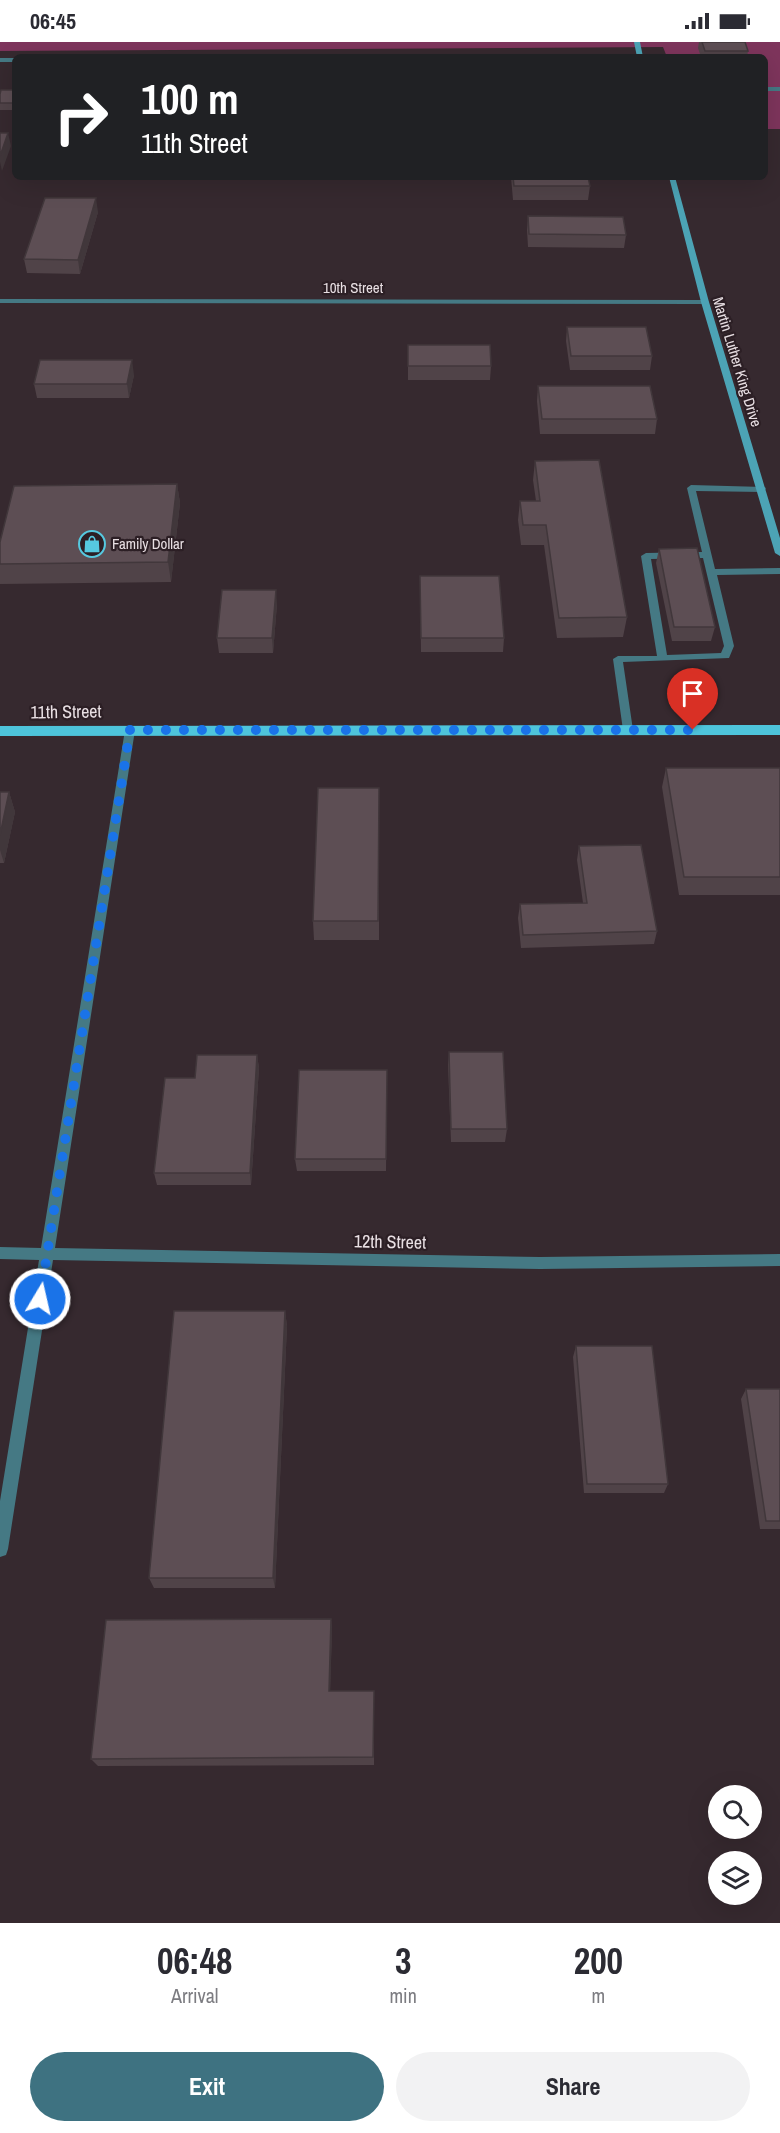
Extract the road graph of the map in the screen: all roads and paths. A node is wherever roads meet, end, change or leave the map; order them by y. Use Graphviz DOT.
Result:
graph roads {
  1 [pos="673,180"];
  2 [pos="0,301"];
  3 [pos="705,302"];
  4 [pos="762,489"];
  5 [pos="780,553"];
  6 [pos="708,555"];
  7 [pos="780,571"];
  8 [pos="712,572"];
  9 [pos="700,587"];
  10 [pos="715,587"];
  11 [pos="721,615"];
  12 [pos="656,616"];
  13 [pos="667,616"];
  14 [pos="706,616"];
  15 [pos="663,659"];
  16 [pos="130,730"];
  17 [pos="628,730"];
  18 [pos="780,730"];
  19 [pos="0,731"];
  20 [pos="0,1254"];
  21 [pos="47,1254"];
  22 [pos="780,1260"];
  23 [pos="0,1549"];
  1 -- 3 [label="street, Martin Luther King Drive"];
  2 -- 3 [label="street, 10th Street"];
  3 -- 4 [label="street, Martin Luther King Drive"];
  4 -- 5 [label="street, Martin Luther King Drive"];
  4 -- 6 [label="street"];
  6 -- 8 [label="street"];
  6 -- 12 [label="street"];
  7 -- 8 [label="street"];
  8 -- 10 [label="street"];
  9 -- 10 [label="street"];
  10 -- 11 [label="street"];
  11 -- 14 [label="street"];
  11 -- 15 [label="street"];
  12 -- 13 [label="street"];
  12 -- 15 [label="street"];
  15 -- 17 [label="street"];
  16 -- 17 [label="main road, 11th Street"];
  16 -- 19 [label="main road, 11th Street"];
  16 -- 21 [label="street"];
  17 -- 18 [label="main road, 11th Street"];
  20 -- 21 [label="street, 12th Street"];
  21 -- 22 [label="street, 12th Street"];
  21 -- 23 [label="street"];
}
